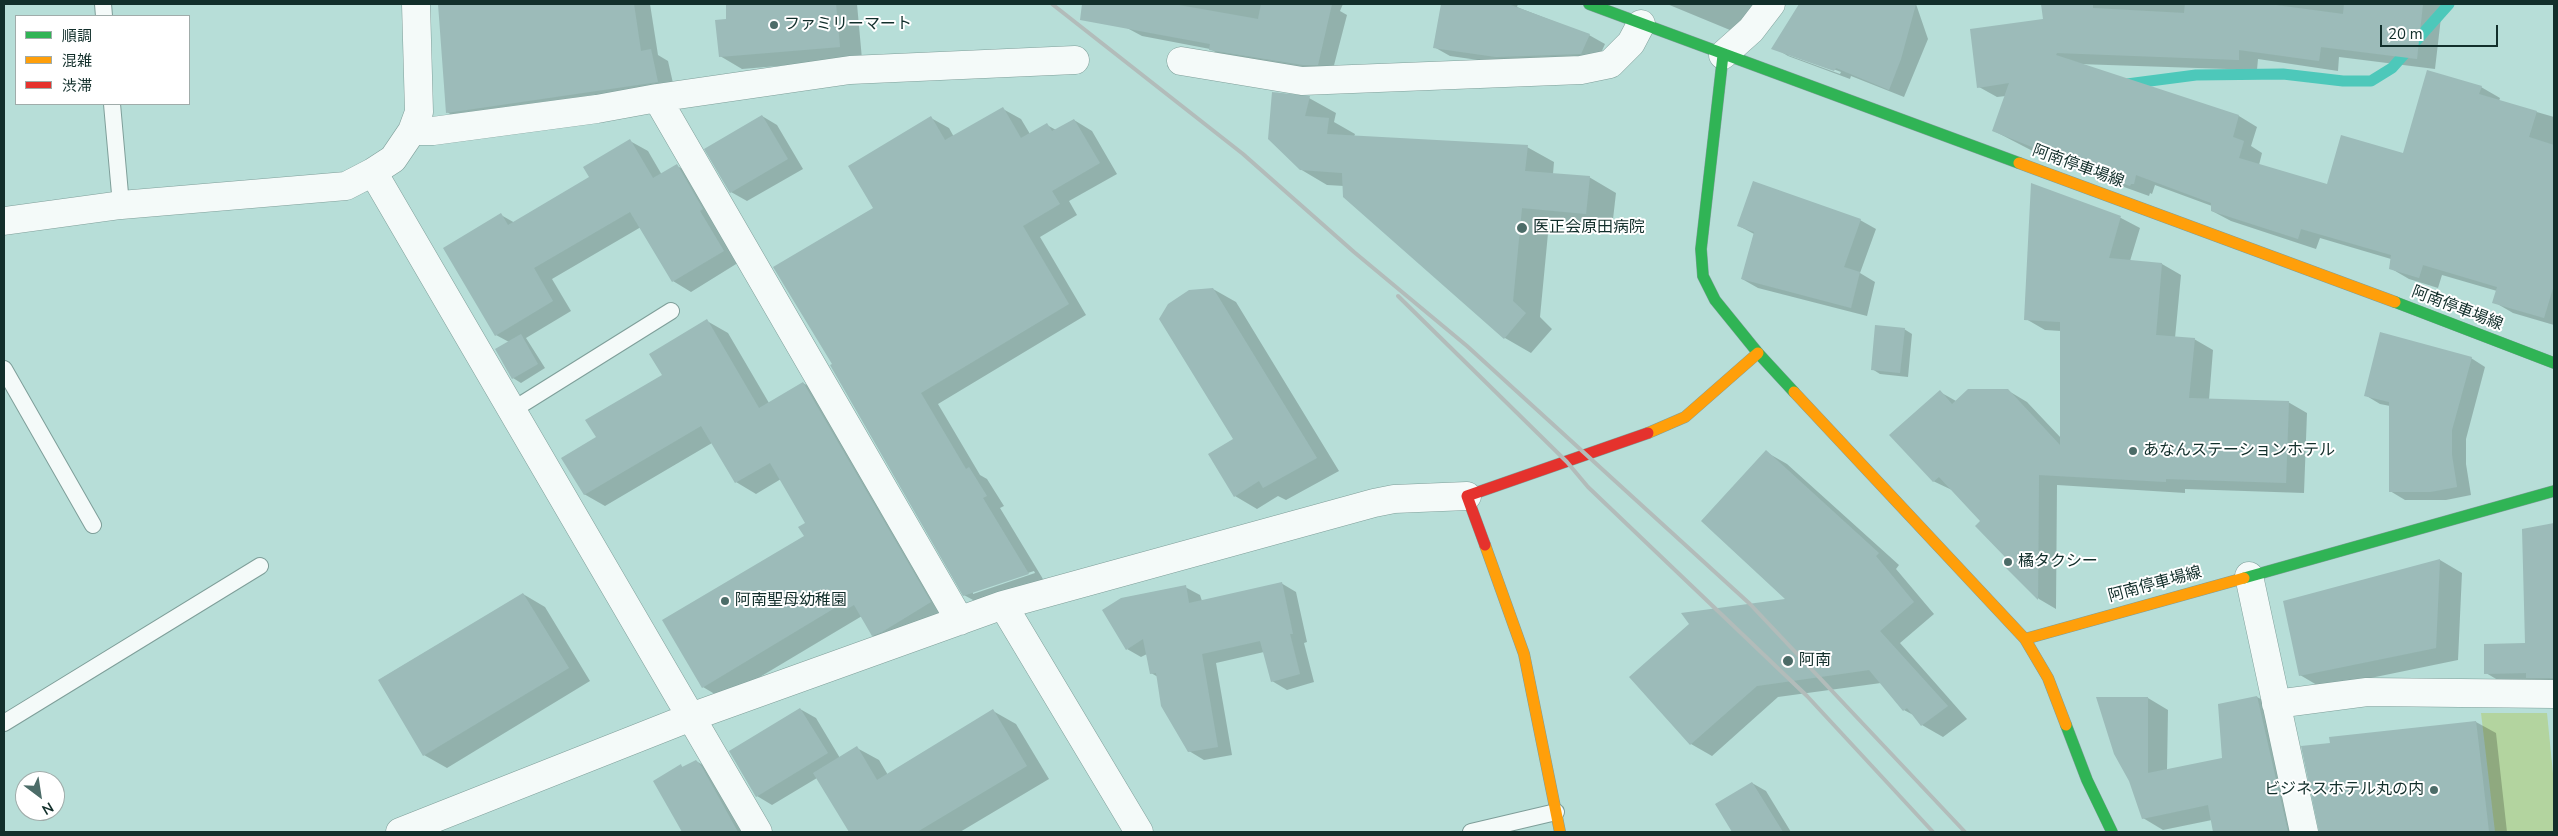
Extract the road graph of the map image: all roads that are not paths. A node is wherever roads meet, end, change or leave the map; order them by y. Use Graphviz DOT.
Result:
graph roads {
  1 [pos="416,4"];
  2 [pos="1589,4"];
  3 [pos="1771,4"];
  4 [pos="1641,24"];
  5 [pos="1723,56"];
  6 [pos="1075,60"];
  7 [pos="1181,61"];
  8 [pos="657,98"];
  9 [pos="112,105"];
  10 [pos="412,131"];
  11 [pos="373,172"];
  12 [pos="121,205"];
  13 [pos="4,220"];
  14 [pos="671,311"];
  15 [pos="1758,353"];
  16 [pos="2554,363"];
  17 [pos="4,369"];
  18 [pos="511,411"];
  19 [pos="2554,491"];
  20 [pos="1468,496"];
  21 [pos="93,525"];
  22 [pos="260,566"];
  23 [pos="2249,576"];
  24 [pos="1003,605"];
  25 [pos="960,621"];
  26 [pos="2025,638"];
  27 [pos="2554,694"];
  28 [pos="2276,704"];
  29 [pos="691,717"];
  30 [pos="4,723"];
  31 [pos="1556,812"];
  32 [pos="400,832"];
  33 [pos="758,832"];
  34 [pos="1139,832"];
  35 [pos="1472,832"];
  36 [pos="1560,832"];
  37 [pos="2112,832"];
  38 [pos="2304,832"];
  1 -- 10 [label="street"];
  2 -- 4 [label="street, 阿南停車場線"];
  3 -- 5 [label="street"];
  4 -- 5 [label="street, 阿南停車場線"];
  4 -- 7 [label="street"];
  5 -- 15 [label="street"];
  5 -- 16 [label="street, 阿南停車場線"];
  6 -- 8 [label="street"];
  8 -- 10 [label="street"];
  8 -- 25 [label="street"];
  9 -- 12 [label="lane"];
  10 -- 11 [label="street"];
  11 -- 12 [label="street"];
  11 -- 18 [label="street"];
  12 -- 13 [label="street"];
  14 -- 18 [label="lane"];
  15 -- 20 [label="street"];
  15 -- 26 [label="street"];
  17 -- 21 [label="lane"];
  18 -- 29 [label="street"];
  19 -- 23 [label="street, 阿南停車場線"];
  20 -- 24 [label="street"];
  20 -- 31 [label="street"];
  22 -- 30 [label="lane"];
  23 -- 26 [label="street, 阿南停車場線"];
  23 -- 28 [label="street"];
  24 -- 25 [label="street"];
  24 -- 34 [label="street"];
  25 -- 29 [label="street"];
  26 -- 37 [label="street"];
  27 -- 28 [label="street"];
  28 -- 38 [label="street"];
  29 -- 32 [label="street"];
  29 -- 33 [label="street"];
  31 -- 35 [label="lane"];
  31 -- 36 [label="street"];
}
